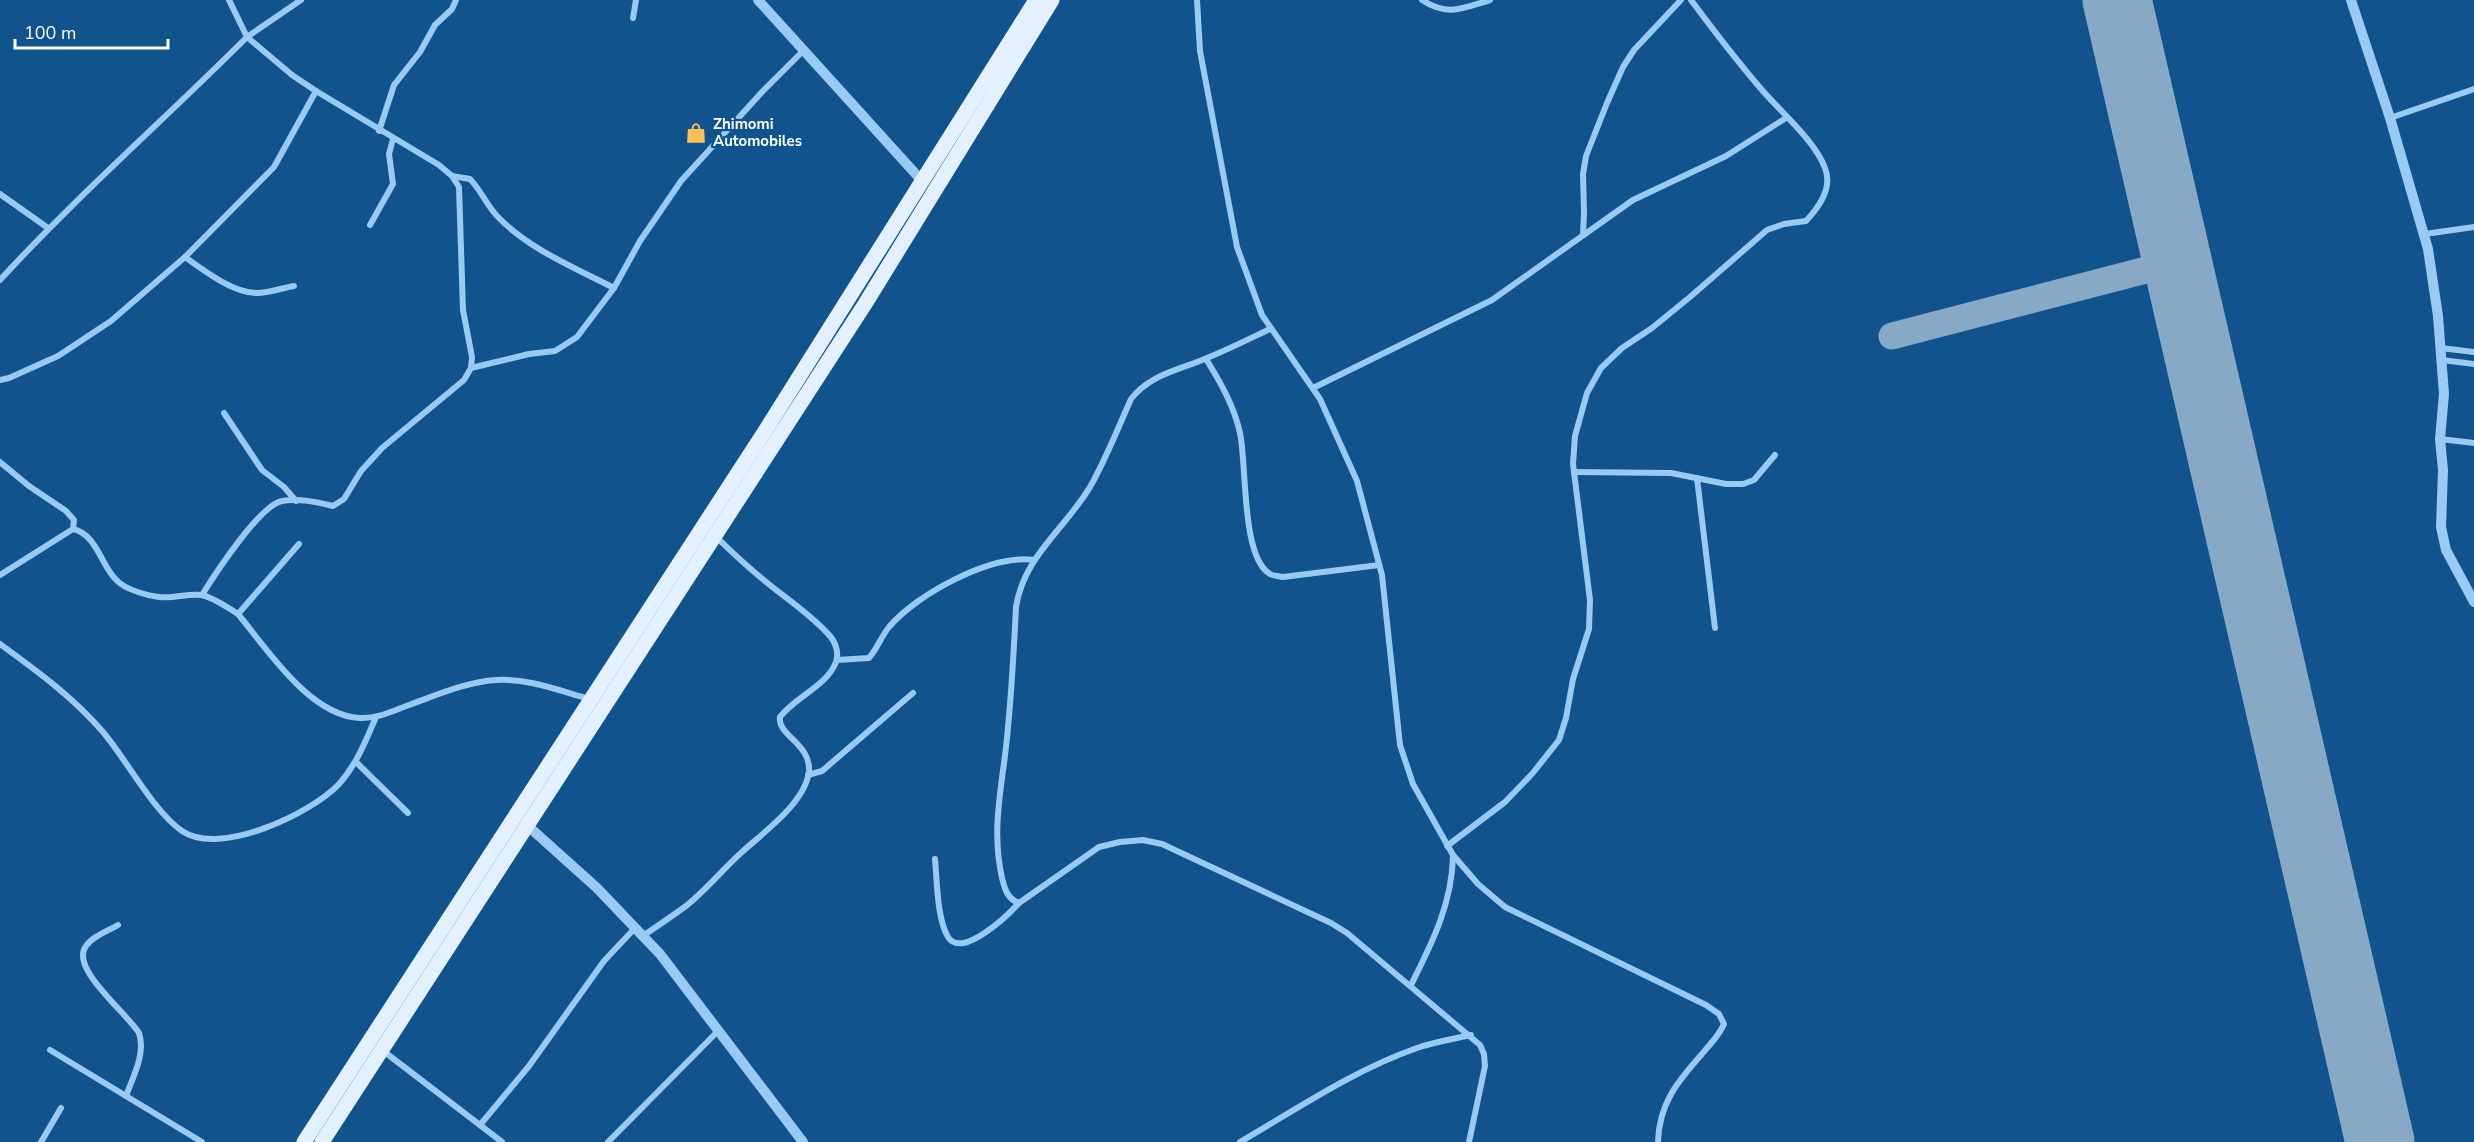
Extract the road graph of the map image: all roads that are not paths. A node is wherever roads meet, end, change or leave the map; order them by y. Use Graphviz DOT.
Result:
graph roads {
  1 [pos="229,0"];
  2 [pos="301,0"];
  3 [pos="456,0"];
  4 [pos="636,0"];
  5 [pos="758,0"];
  6 [pos="1036,0"];
  7 [pos="1052,0"];
  8 [pos="1197,0"];
  9 [pos="1422,0"];
  10 [pos="1490,0"];
  11 [pos="1681,0"];
  12 [pos="1691,0"];
  13 [pos="2351,0"];
  14 [pos="633,18"];
  15 [pos="247,37"];
  16 [pos="803,51"];
  17 [pos="2474,89"];
  18 [pos="316,91"];
  19 [pos="1786,118"];
  20 [pos="2390,118"];
  21 [pos="379,131"];
  22 [pos="393,139"];
  23 [pos="452,176"];
  24 [pos="923,182"];
  25 [pos="0,194"];
  26 [pos="370,225"];
  27 [pos="2474,227"];
  28 [pos="48,228"];
  29 [pos="2425,234"];
  30 [pos="1582,235"];
  31 [pos="185,257"];
  32 [pos="0,280"];
  33 [pos="294,286"];
  34 [pos="614,288"];
  35 [pos="1270,329"];
  36 [pos="2441,348"];
  37 [pos="2474,352"];
  38 [pos="1206,359"];
  39 [pos="2442,360"];
  40 [pos="2474,364"];
  41 [pos="471,368"];
  42 [pos="0,380"];
  43 [pos="1313,388"];
  44 [pos="224,413"];
  45 [pos="2440,439"];
  46 [pos="2474,443"];
  47 [pos="1775,455"];
  48 [pos="0,462"];
  49 [pos="1574,472"];
  50 [pos="1697,478"];
  51 [pos="296,501"];
  52 [pos="73,529"];
  53 [pos="714,535"];
  54 [pos="299,544"];
  55 [pos="1034,560"];
  56 [pos="1379,565"];
  57 [pos="0,575"];
  58 [pos="202,595"];
  59 [pos="2474,602"];
  60 [pos="238,614"];
  61 [pos="1715,628"];
  62 [pos="0,644"];
  63 [pos="837,660"];
  64 [pos="913,693"];
  65 [pos="591,700"];
  66 [pos="376,717"];
  67 [pos="356,762"];
  68 [pos="808,775"];
  69 [pos="408,813"];
  70 [pos="528,826"];
  71 [pos="1447,846"];
  72 [pos="1452,855"];
  73 [pos="934,859"];
  74 [pos="1019,903"];
  75 [pos="118,925"];
  76 [pos="636,927"];
  77 [pos="644,935"];
  78 [pos="1411,985"];
  79 [pos="719,1030"];
  80 [pos="1471,1035"];
  81 [pos="50,1050"];
  82 [pos="382,1050"];
  83 [pos="126,1096"];
  84 [pos="61,1108"];
  85 [pos="480,1125"];
  86 [pos="41,1142"];
  87 [pos="202,1142"];
  88 [pos="304,1142"];
  89 [pos="322,1142"];
  90 [pos="502,1142"];
  91 [pos="608,1142"];
  92 [pos="803,1142"];
  93 [pos="1240,1142"];
  94 [pos="1470,1142"];
  95 [pos="1658,1142"];
  1 -- 15 [label="street"];
  2 -- 15 [label="street"];
  3 -- 21 [label="street"];
  4 -- 14 [label="street"];
  5 -- 16 [label="street"];
  6 -- 24 [label="main road"];
  7 -- 53 [label="main road"];
  8 -- 35 [label="street"];
  9 -- 10 [label="street"];
  11 -- 30 [label="street"];
  12 -- 19 [label="street"];
  13 -- 20 [label="street"];
  15 -- 18 [label="street"];
  15 -- 28 [label="street"];
  16 -- 24 [label="street"];
  16 -- 34 [label="street"];
  17 -- 20 [label="street"];
  18 -- 21 [label="street"];
  18 -- 31 [label="street"];
  19 -- 30 [label="street"];
  19 -- 49 [label="street"];
  20 -- 29 [label="street"];
  21 -- 22 [label="street"];
  22 -- 23 [label="street"];
  22 -- 26 [label="street"];
  23 -- 34 [label="street"];
  23 -- 41 [label="street"];
  24 -- 65 [label="main road"];
  25 -- 28 [label="street"];
  27 -- 29 [label="street"];
  28 -- 32 [label="street"];
  29 -- 36 [label="street"];
  30 -- 43 [label="street"];
  31 -- 33 [label="street"];
  31 -- 42 [label="street"];
  34 -- 41 [label="street"];
  35 -- 38 [label="street"];
  35 -- 43 [label="street"];
  36 -- 37 [label="street"];
  36 -- 39 [label="street"];
  38 -- 55 [label="street"];
  38 -- 56 [label="street"];
  39 -- 40 [label="street"];
  39 -- 45 [label="street"];
  41 -- 51 [label="street"];
  43 -- 56 [label="street"];
  44 -- 51 [label="street"];
  45 -- 46 [label="street"];
  45 -- 59 [label="street"];
  47 -- 50 [label="street"];
  48 -- 52 [label="street"];
  49 -- 50 [label="street"];
  49 -- 71 [label="street"];
  50 -- 61 [label="street"];
  51 -- 58 [label="street"];
  52 -- 57 [label="street"];
  52 -- 58 [label="street"];
  53 -- 63 [label="street"];
  53 -- 70 [label="main road"];
  54 -- 60 [label="street"];
  55 -- 63 [label="street"];
  55 -- 74 [label="street"];
  56 -- 71 [label="street"];
  58 -- 60 [label="street"];
  60 -- 66 [label="street"];
  62 -- 67 [label="street"];
  63 -- 68 [label="street"];
  64 -- 68 [label="street"];
  65 -- 66 [label="street"];
  65 -- 88 [label="main road"];
  66 -- 67 [label="street"];
  67 -- 69 [label="street"];
  68 -- 77 [label="street"];
  70 -- 76 [label="street"];
  70 -- 82 [label="main road"];
  71 -- 72 [label="street"];
  72 -- 78 [label="street"];
  72 -- 95 [label="street"];
  73 -- 74 [label="street"];
  74 -- 78 [label="street"];
  75 -- 83 [label="street"];
  76 -- 77 [label="street"];
  76 -- 85 [label="street"];
  77 -- 79 [label="street"];
  78 -- 80 [label="street"];
  79 -- 91 [label="street"];
  79 -- 92 [label="street"];
  80 -- 93 [label="street"];
  80 -- 94 [label="street"];
  81 -- 83 [label="street"];
  82 -- 85 [label="street"];
  82 -- 89 [label="main road"];
  83 -- 87 [label="street"];
  84 -- 86 [label="street"];
  85 -- 90 [label="street"];
}
